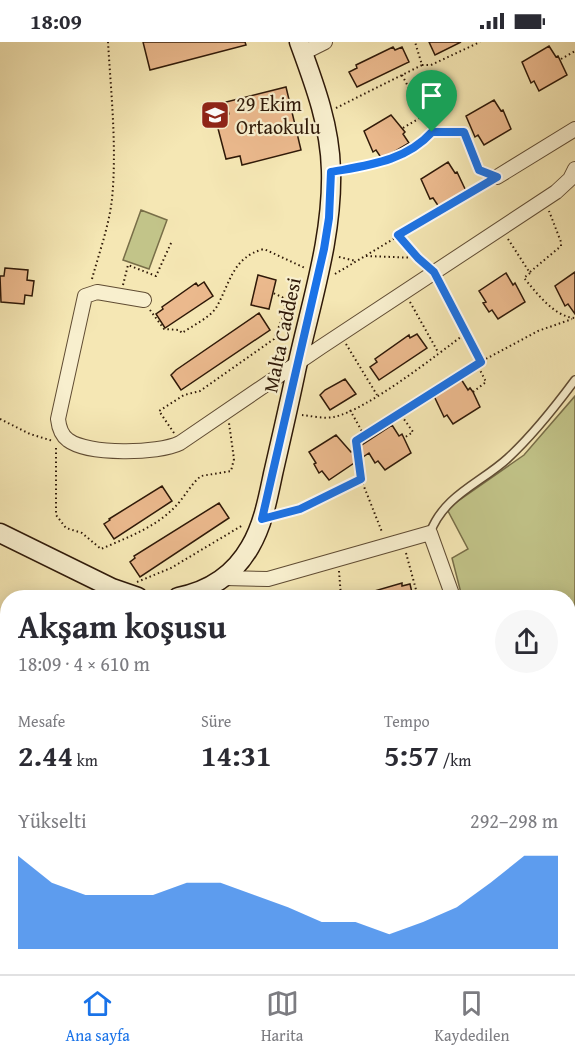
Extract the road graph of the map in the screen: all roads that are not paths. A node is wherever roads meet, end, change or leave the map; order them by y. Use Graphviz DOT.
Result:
graph roads {
  1 [pos="325,42"];
  2 [pos="301,47"];
  3 [pos="575,129"];
  4 [pos="575,169"];
  5 [pos="497,177"];
  6 [pos="144,300"];
  7 [pos="298,363"];
  8 [pos="575,380"];
  9 [pos="0,533"];
  10 [pos="430,533"];
  11 [pos="225,578"];
  12 [pos="127,590"];
  13 [pos="201,590"];
  14 [pos="450,590"];
  1 -- 2 [label="street"];
  2 -- 7 [label="main road, Malta Caddesi"];
  3 -- 5 [label="street"];
  4 -- 7 [label="street"];
  6 -- 7 [label="street"];
  7 -- 11 [label="main road, Malta Caddesi"];
  8 -- 10 [label="lane"];
  9 -- 12 [label="main road"];
  10 -- 11 [label="street"];
  10 -- 14 [label="street"];
  11 -- 13 [label="main road, Malta Caddesi"];
}
